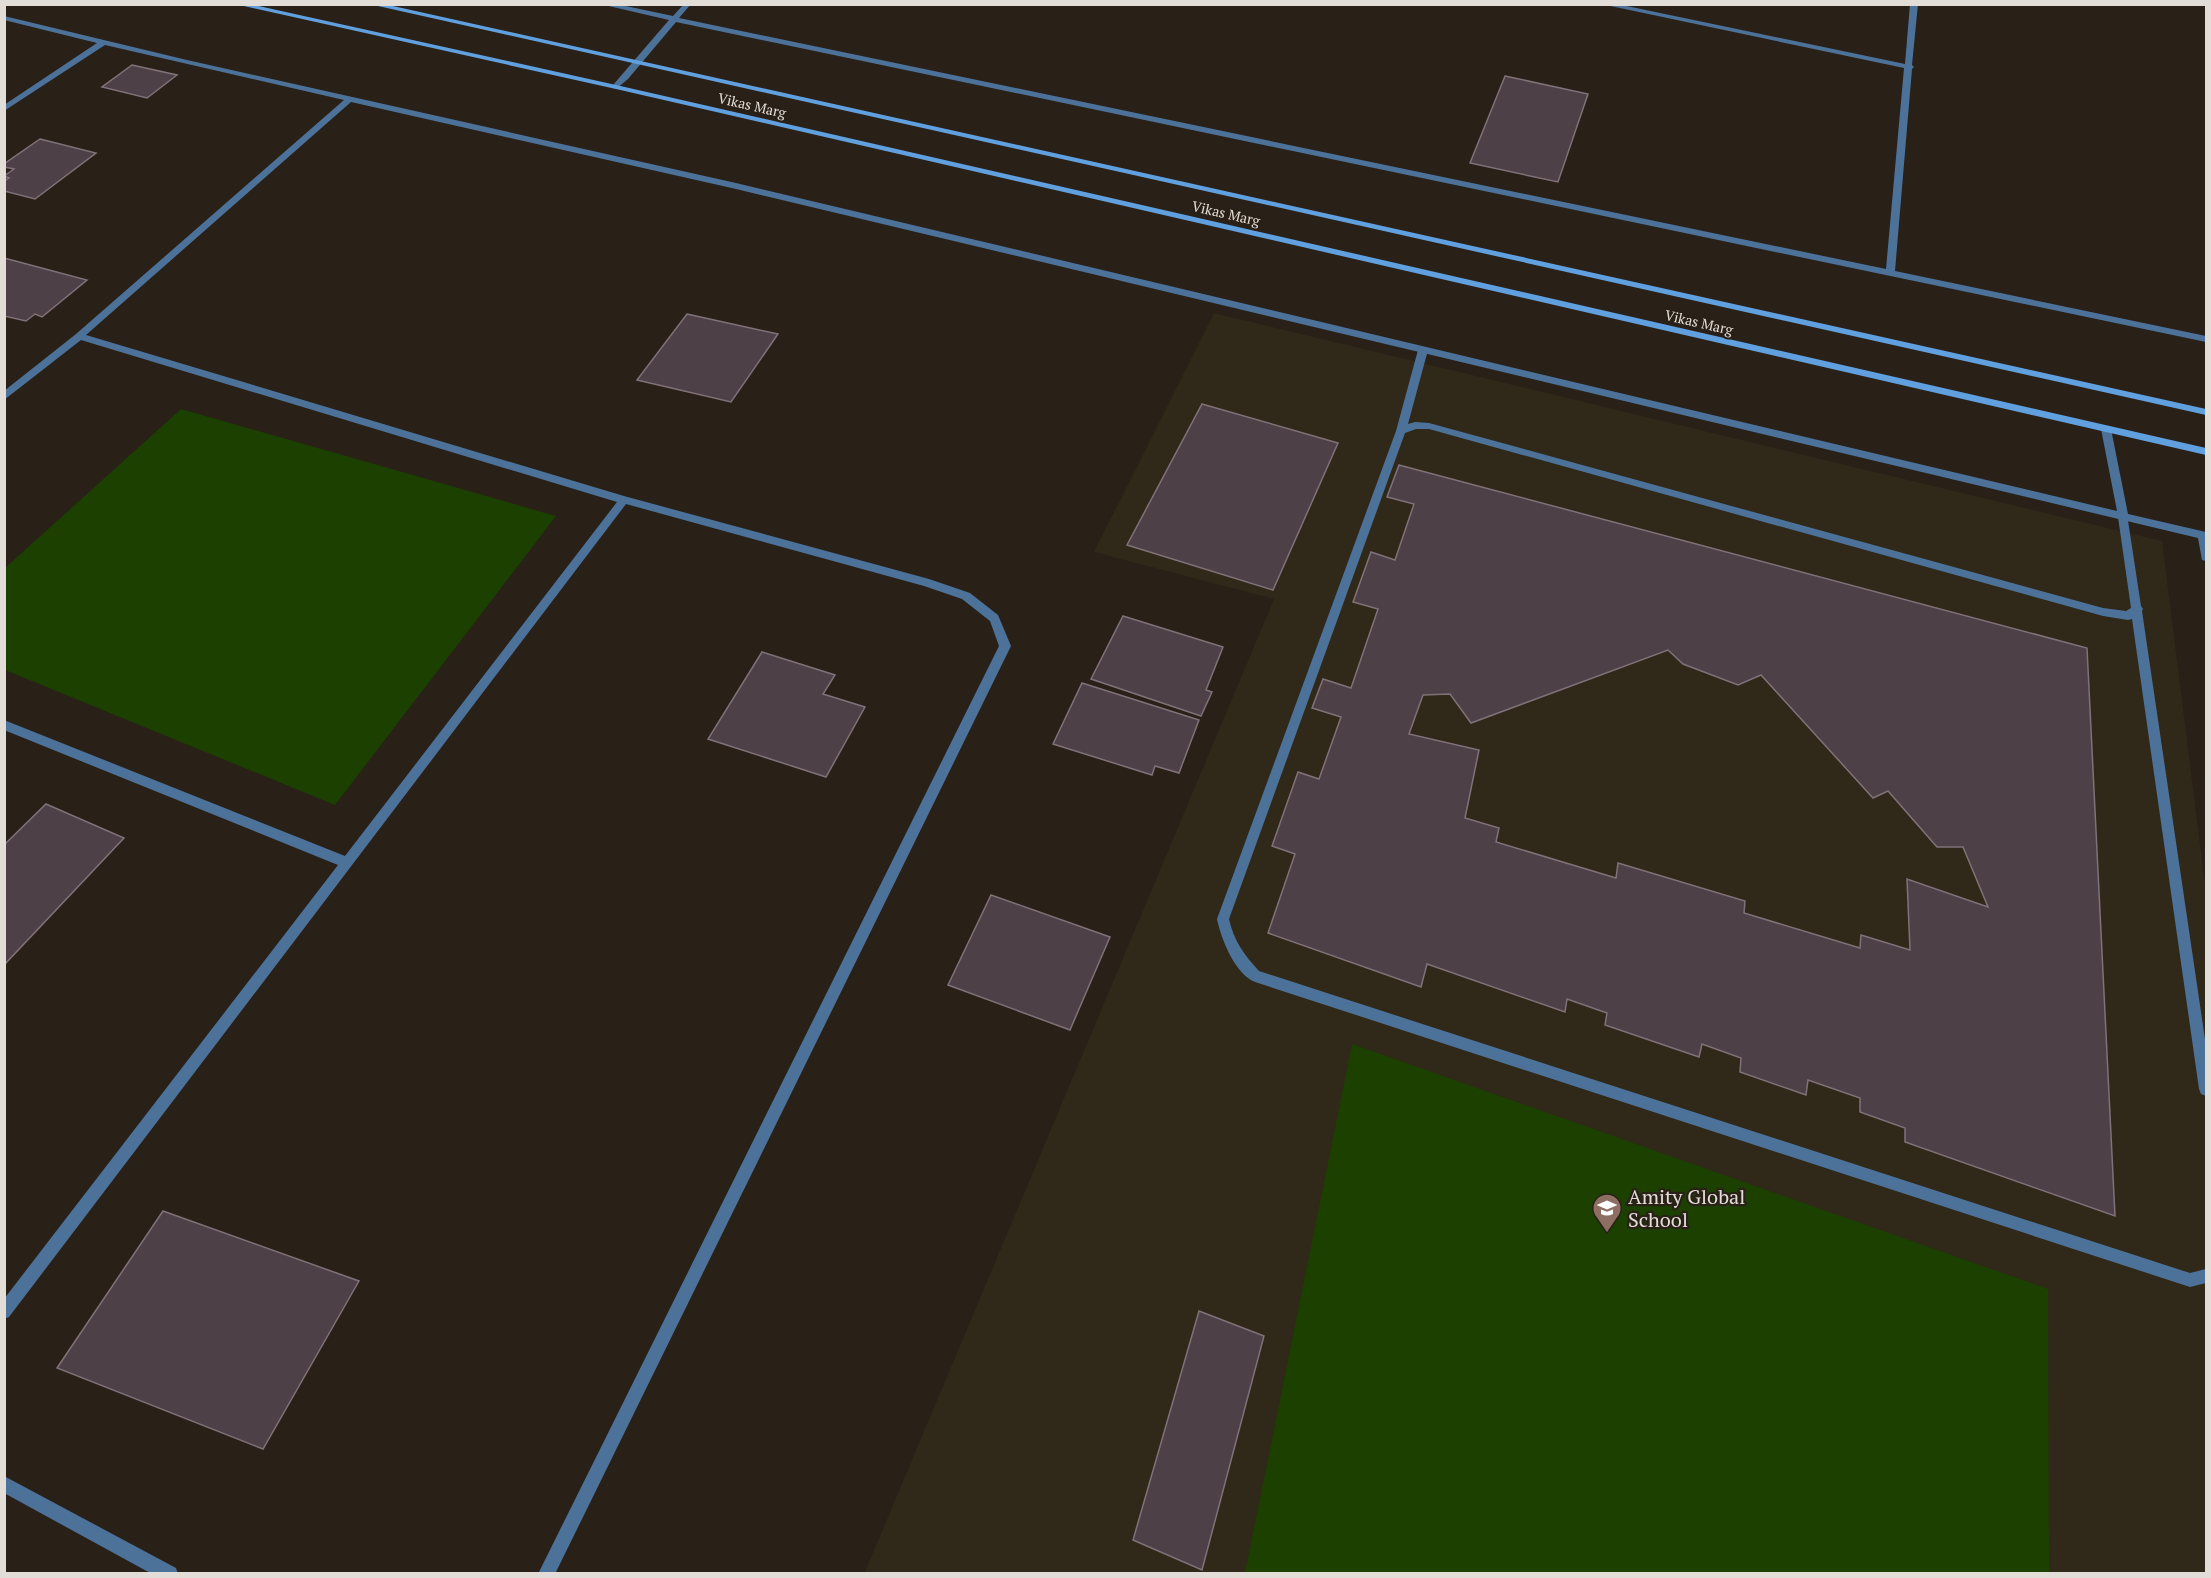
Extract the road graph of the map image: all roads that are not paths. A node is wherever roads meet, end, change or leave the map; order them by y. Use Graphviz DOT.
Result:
graph roads {
  1 [pos="238,4"];
  2 [pos="372,4"];
  3 [pos="603,4"];
  4 [pos="688,4"];
  5 [pos="1604,4"];
  6 [pos="1914,4"];
  7 [pos="4,18"];
  8 [pos="673,21"];
  9 [pos="103,43"];
  10 [pos="638,65"];
  11 [pos="1910,67"];
  12 [pos="616,87"];
  13 [pos="350,100"];
  14 [pos="4,109"];
  15 [pos="1890,272"];
  16 [pos="79,336"];
  17 [pos="2206,339"];
  18 [pos="1423,350"];
  19 [pos="4,397"];
  20 [pos="2206,412"];
  21 [pos="2106,429"];
  22 [pos="1401,431"];
  23 [pos="2206,452"];
  24 [pos="624,500"];
  25 [pos="2123,517"];
  26 [pos="2205,536"];
  27 [pos="2206,557"];
  28 [pos="2138,609"];
  29 [pos="4,725"];
  30 [pos="346,862"];
  31 [pos="2206,1089"];
  32 [pos="2206,1276"];
  33 [pos="4,1312"];
  34 [pos="4,1484"];
  35 [pos="170,1574"];
  36 [pos="546,1574"];
  1 -- 12 [label="main road, Vikas Marg"];
  2 -- 10 [label="main road, Vikas Marg"];
  3 -- 8 [label="street"];
  4 -- 8 [label="street"];
  5 -- 11 [label="street"];
  6 -- 11 [label="street"];
  7 -- 9 [label="street"];
  8 -- 10 [label="street"];
  8 -- 15 [label="street"];
  9 -- 13 [label="street"];
  9 -- 14 [label="street"];
  10 -- 12 [label="street"];
  10 -- 20 [label="main road, Vikas Marg"];
  11 -- 15 [label="street"];
  12 -- 21 [label="main road, Vikas Marg"];
  13 -- 16 [label="street"];
  13 -- 18 [label="street"];
  15 -- 17 [label="street"];
  16 -- 19 [label="street"];
  16 -- 24 [label="street"];
  18 -- 22 [label="street"];
  18 -- 25 [label="street"];
  21 -- 23 [label="main road, Vikas Marg"];
  21 -- 25 [label="street"];
  22 -- 28 [label="street"];
  22 -- 32 [label="street"];
  24 -- 30 [label="street"];
  24 -- 36 [label="street"];
  25 -- 26 [label="street"];
  25 -- 28 [label="street"];
  26 -- 27 [label="street"];
  28 -- 31 [label="street"];
  29 -- 30 [label="street"];
  30 -- 33 [label="street"];
  34 -- 35 [label="street"];
}
